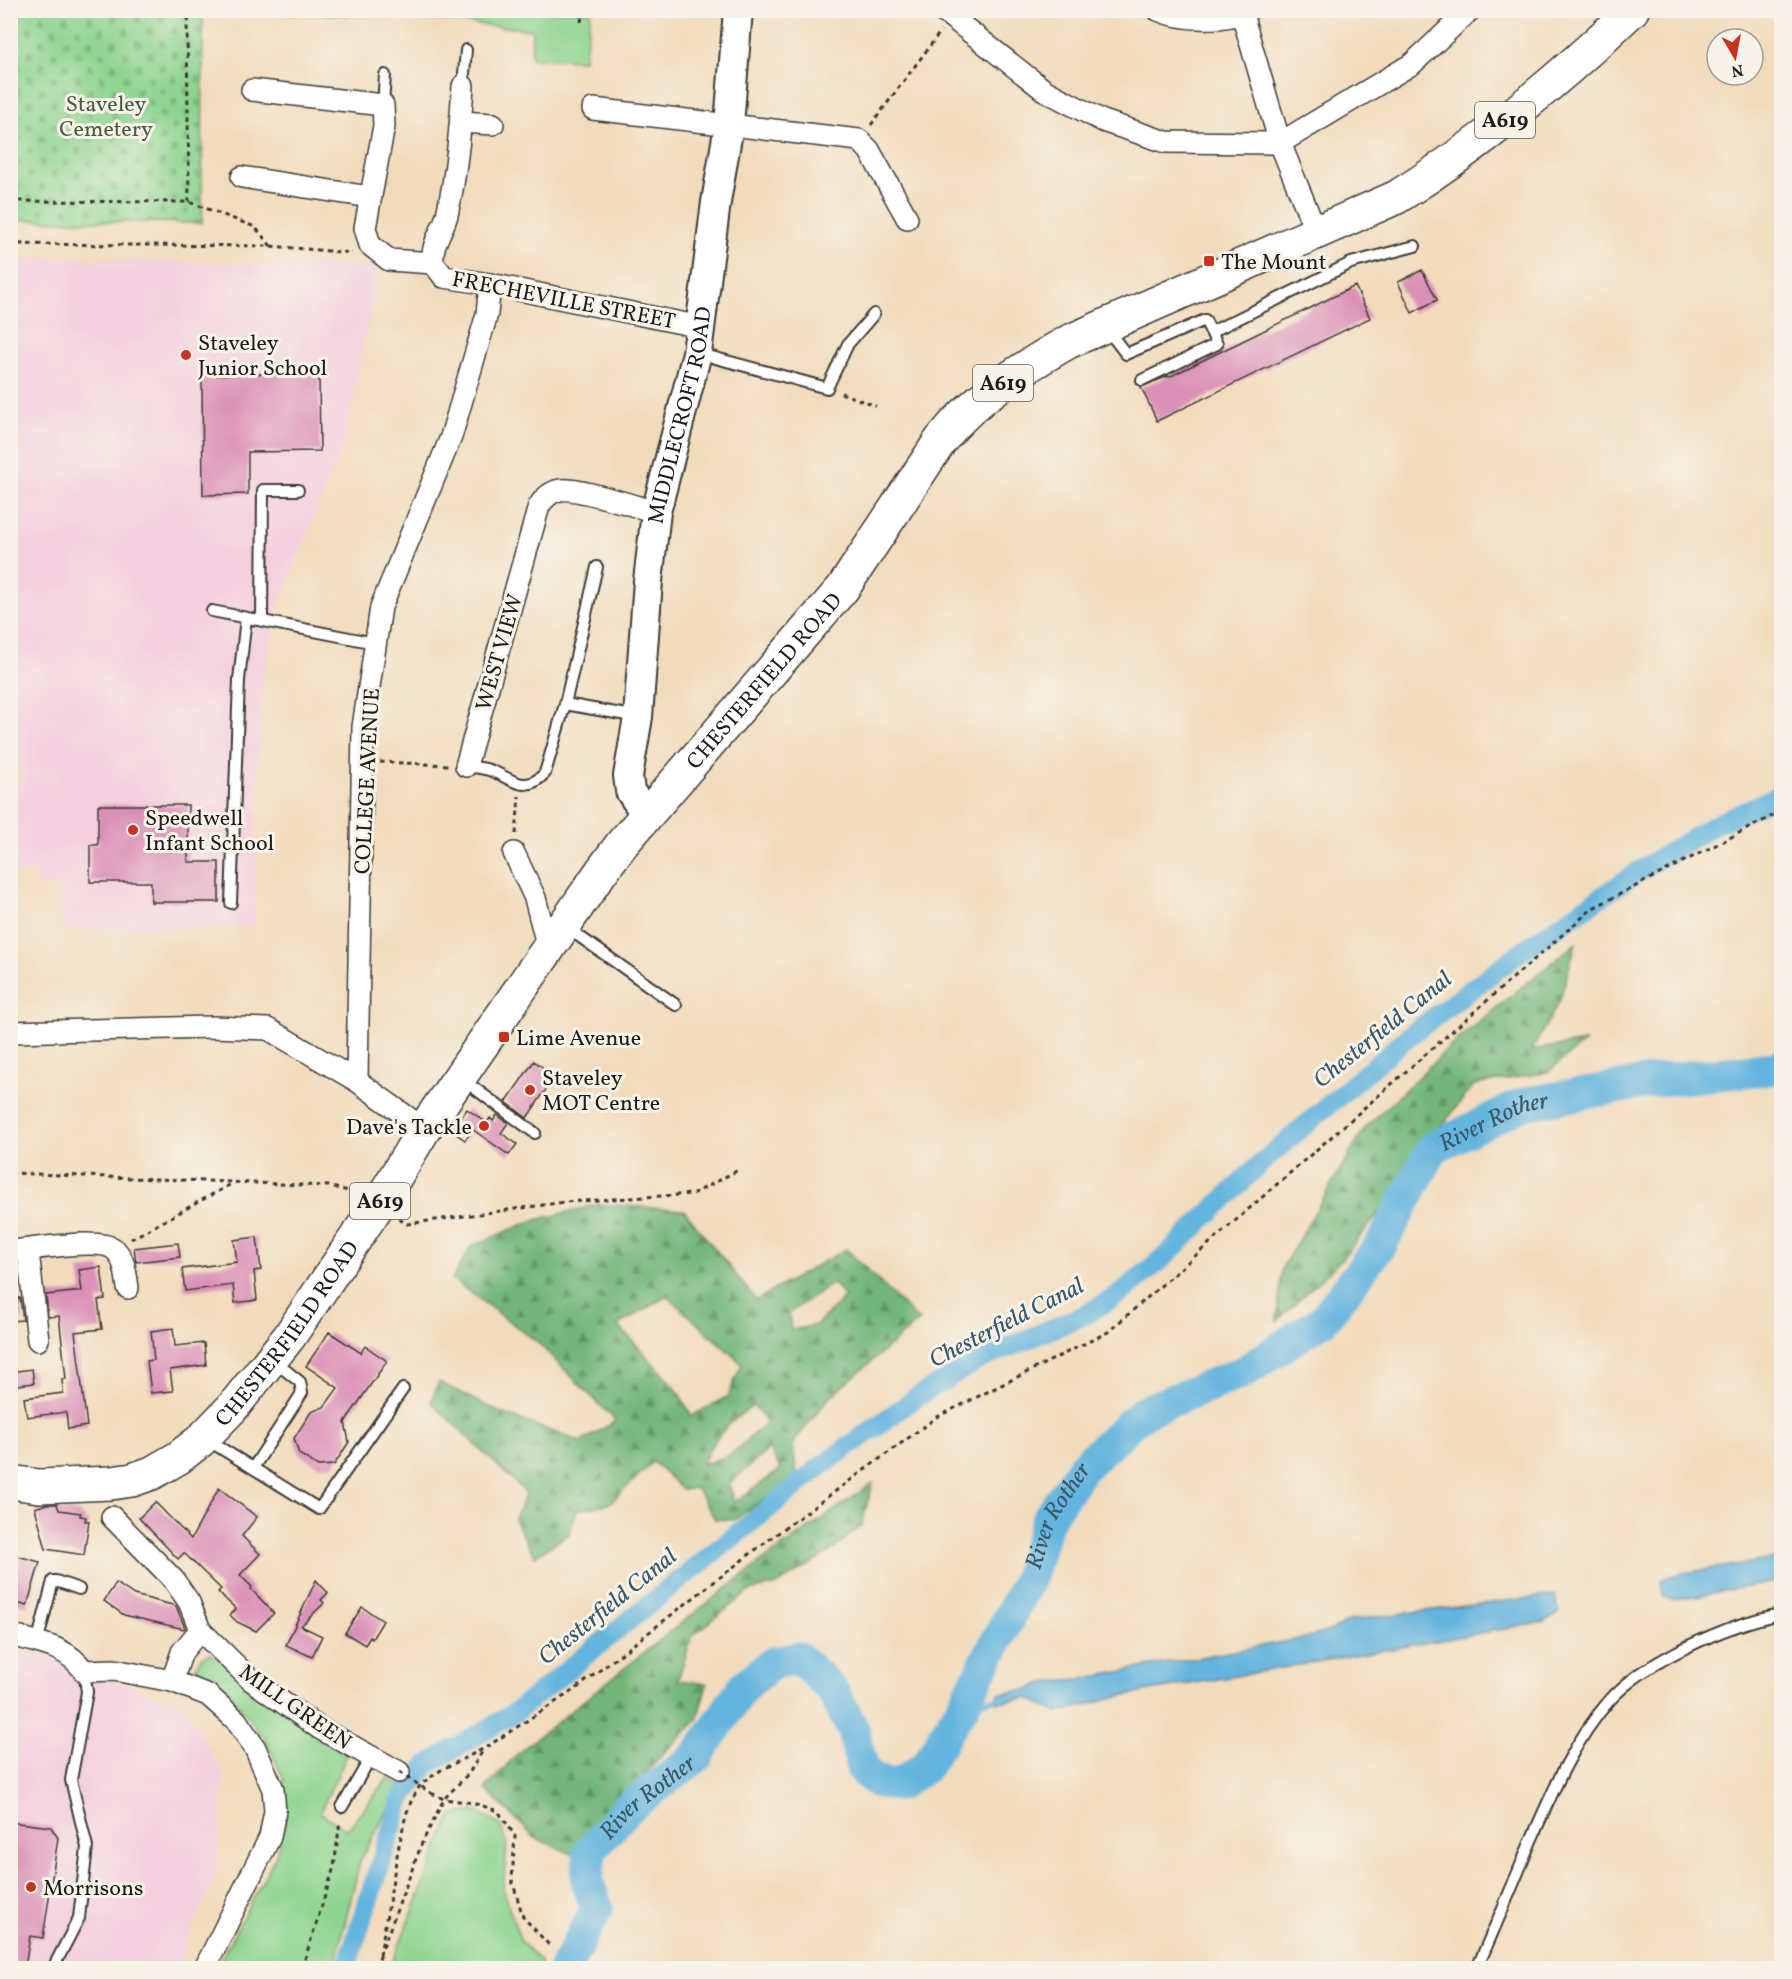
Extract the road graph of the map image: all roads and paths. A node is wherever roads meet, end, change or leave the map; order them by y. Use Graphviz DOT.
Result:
graph roads {
  1 [pos="190,10"];
  2 [pos="583,10"];
  3 [pos="738,10"];
  4 [pos="1158,10"];
  5 [pos="1470,10"];
  6 [pos="1632,10"];
  7 [pos="1245,12"];
  8 [pos="945,13"];
  9 [pos="581,22"];
  10 [pos="466,50"];
  11 [pos="385,75"];
  12 [pos="463,86"];
  13 [pos="252,90"];
  14 [pos="383,105"];
  15 [pos="593,109"];
  16 [pos="461,122"];
  17 [pos="493,124"];
  18 [pos="729,125"];
  19 [pos="859,140"];
  20 [pos="1280,143"];
  21 [pos="242,177"];
  22 [pos="370,197"];
  23 [pos="10,201"];
  24 [pos="189,202"];
  25 [pos="907,218"];
  26 [pos="1316,232"];
  27 [pos="10,244"];
  28 [pos="271,246"];
  29 [pos="1415,246"];
  30 [pos="388,260"];
  31 [pos="433,263"];
  32 [pos="490,284"];
  33 [pos="874,314"];
  34 [pos="1104,326"];
  35 [pos="1211,332"];
  36 [pos="699,340"];
  37 [pos="1142,380"];
  38 [pos="828,388"];
  39 [pos="876,406"];
  40 [pos="298,490"];
  41 [pos="656,512"];
  42 [pos="597,567"];
  43 [pos="213,611"];
  44 [pos="246,618"];
  45 [pos="262,621"];
  46 [pos="375,643"];
  47 [pos="565,704"];
  48 [pos="638,717"];
  49 [pos="363,762"];
  50 [pos="465,766"];
  51 [pos="520,785"];
  52 [pos="1782,811"];
  53 [pos="649,813"];
  54 [pos="514,853"];
  55 [pos="231,903"];
  56 [pos="555,936"];
  57 [pos="676,1005"];
  58 [pos="10,1032"];
  59 [pos="462,1079"];
  60 [pos="357,1081"];
  61 [pos="424,1129"];
  62 [pos="535,1133"];
  63 [pos="740,1169"];
  64 [pos="10,1173"];
  65 [pos="234,1182"];
  66 [pos="379,1202"];
  67 [pos="114,1249"];
  68 [pos="19,1251"];
  69 [pos="128,1288"];
  70 [pos="38,1340"];
  71 [pos="271,1359"];
  72 [pos="403,1389"];
  73 [pos="203,1437"];
  74 [pos="253,1468"];
  75 [pos="20,1489"];
  76 [pos="112,1517"];
  77 [pos="79,1589"];
  78 [pos="1782,1614"];
  79 [pos="200,1630"];
  80 [pos="10,1635"];
  81 [pos="37,1643"];
  82 [pos="84,1671"];
  83 [pos="172,1681"];
  84 [pos="485,1748"];
  85 [pos="371,1757"];
  86 [pos="399,1772"];
  87 [pos="444,1799"];
  88 [pos="342,1807"];
  89 [pos="549,1945"];
  90 [pos="380,1955"];
  91 [pos="53,1968"];
  92 [pos="205,1968"];
  93 [pos="302,1968"];
  94 [pos="376,1968"];
  95 [pos="1477,1968"];
  1 -- 24 [label="path"];
  2 -- 9 [label="path"];
  3 -- 18 [label="street, MIDDLECROFT ROAD"];
  4 -- 7 [label="street"];
  5 -- 20 [label="street"];
  6 -- 26 [label="highway, CHESTERFIELD ROAD / A619"];
  7 -- 20 [label="street"];
  8 -- 19 [label="path"];
  8 -- 20 [label="street"];
  10 -- 12 [label="lane"];
  11 -- 14 [label="lane"];
  12 -- 16 [label="street, FRECHEVILLE STREET"];
  13 -- 14 [label="street"];
  14 -- 22 [label="street"];
  15 -- 18 [label="street"];
  16 -- 17 [label="street"];
  16 -- 31 [label="street, FRECHEVILLE STREET"];
  18 -- 19 [label="street"];
  18 -- 36 [label="street, MIDDLECROFT ROAD"];
  19 -- 25 [label="street"];
  20 -- 26 [label="street"];
  21 -- 22 [label="street"];
  22 -- 30 [label="street"];
  23 -- 24 [label="path"];
  24 -- 28 [label="path"];
  26 -- 34 [label="highway, CHESTERFIELD ROAD / A619"];
  27 -- 28 [label="path"];
  28 -- 30 [label="path"];
  29 -- 35 [label="lane"];
  30 -- 31 [label="street, FRECHEVILLE STREET"];
  31 -- 32 [label="street, FRECHEVILLE STREET"];
  32 -- 36 [label="street, FRECHEVILLE STREET"];
  32 -- 46 [label="street, COLLEGE AVENUE"];
  33 -- 38 [label="lane"];
  34 -- 35 [label="lane"];
  34 -- 53 [label="highway, CHESTERFIELD ROAD / A619"];
  35 -- 37 [label="lane"];
  36 -- 38 [label="lane"];
  36 -- 41 [label="street, MIDDLECROFT ROAD"];
  38 -- 39 [label="path"];
  40 -- 45 [label="lane"];
  41 -- 48 [label="street, MIDDLECROFT ROAD"];
  41 -- 50 [label="street, WEST VIEW"];
  42 -- 47 [label="lane"];
  43 -- 44 [label="lane"];
  44 -- 45 [label="lane"];
  44 -- 55 [label="lane"];
  45 -- 46 [label="lane"];
  46 -- 49 [label="street, COLLEGE AVENUE"];
  47 -- 48 [label="lane"];
  47 -- 51 [label="lane"];
  48 -- 53 [label="street, MIDDLECROFT ROAD"];
  49 -- 50 [label="path"];
  49 -- 60 [label="street, COLLEGE AVENUE"];
  50 -- 51 [label="lane"];
  51 -- 54 [label="path"];
  52 -- 84 [label="path"];
  53 -- 56 [label="highway, CHESTERFIELD ROAD / A619"];
  54 -- 56 [label="street"];
  56 -- 57 [label="lane"];
  56 -- 61 [label="highway, CHESTERFIELD ROAD / A619"];
  58 -- 60 [label="street"];
  59 -- 62 [label="lane"];
  60 -- 61 [label="street"];
  61 -- 66 [label="highway, CHESTERFIELD ROAD / A619"];
  63 -- 66 [label="path"];
  64 -- 65 [label="path"];
  65 -- 66 [label="path"];
  65 -- 67 [label="path"];
  66 -- 71 [label="highway, CHESTERFIELD ROAD / A619"];
  67 -- 68 [label="street"];
  67 -- 69 [label="street"];
  68 -- 70 [label="street"];
  71 -- 73 [label="highway, CHESTERFIELD ROAD / A619"];
  71 -- 74 [label="lane"];
  72 -- 74 [label="lane"];
  73 -- 74 [label="lane"];
  73 -- 75 [label="highway, CHESTERFIELD ROAD / A619"];
  76 -- 79 [label="street, MILL GREEN"];
  77 -- 81 [label="lane"];
  78 -- 95 [label="lane"];
  79 -- 83 [label="street"];
  79 -- 85 [label="street, MILL GREEN"];
  80 -- 81 [label="street"];
  81 -- 82 [label="street"];
  82 -- 83 [label="street"];
  82 -- 91 [label="lane"];
  83 -- 92 [label="street"];
  84 -- 87 [label="path"];
  84 -- 90 [label="path"];
  85 -- 86 [label="street, MILL GREEN"];
  85 -- 88 [label="lane"];
  86 -- 87 [label="path, bridge"];
  87 -- 89 [label="path"];
  87 -- 90 [label="path"];
  88 -- 93 [label="path"];
  90 -- 94 [label="path"];
}
